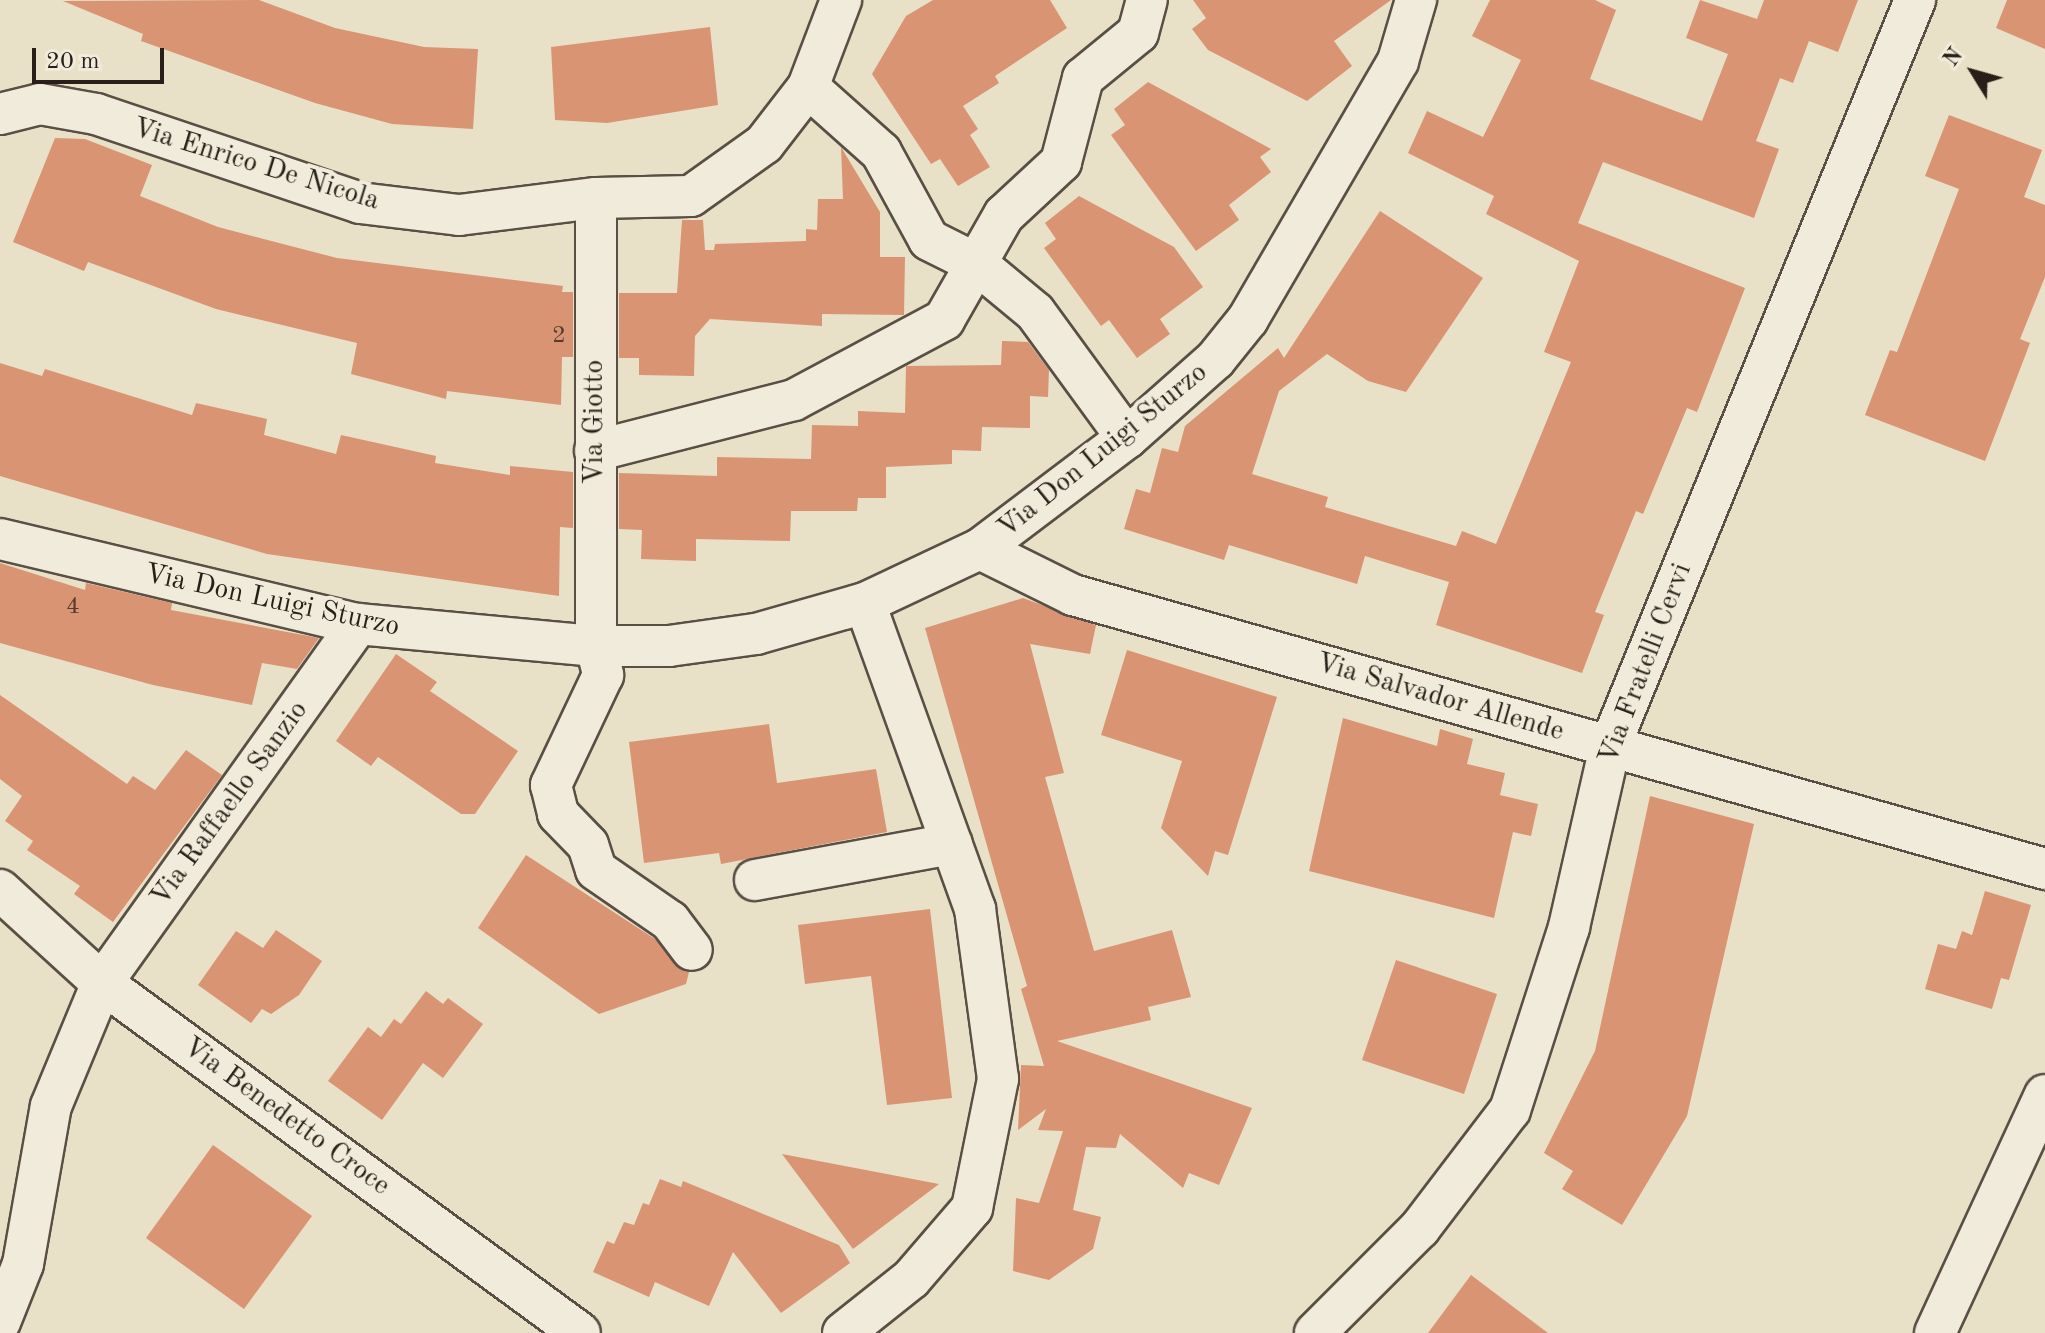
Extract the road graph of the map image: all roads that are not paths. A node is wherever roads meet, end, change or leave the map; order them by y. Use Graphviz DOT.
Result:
graph roads {
  1 [pos="841,0"];
  2 [pos="1147,0"];
  3 [pos="1416,0"];
  4 [pos="1915,0"];
  5 [pos="808,87"];
  6 [pos="0,114"];
  7 [pos="596,198"];
  8 [pos="977,264"];
  9 [pos="1127,438"];
  10 [pos="595,451"];
  11 [pos="0,539"];
  12 [pos="980,549"];
  13 [pos="865,603"];
  14 [pos="358,624"];
  15 [pos="596,646"];
  16 [pos="1610,746"];
  17 [pos="952,844"];
  18 [pos="2045,869"];
  19 [pos="755,880"];
  20 [pos="0,890"];
  21 [pos="692,950"];
  22 [pos="102,983"];
  23 [pos="2045,1095"];
  24 [pos="0,1322"];
  25 [pos="580,1333"];
  26 [pos="843,1333"];
  27 [pos="1315,1333"];
  28 [pos="1935,1333"];
  1 -- 5 [label="street, Via Enrico De Nicola"];
  2 -- 8 [label="street"];
  3 -- 9 [label="street, Via Don Luigi Sturzo"];
  4 -- 16 [label="street, Via Fratelli Cervi"];
  5 -- 7 [label="street, Via Enrico De Nicola"];
  5 -- 8 [label="street"];
  6 -- 7 [label="street, Via Enrico De Nicola"];
  7 -- 10 [label="street, Via Giotto"];
  8 -- 9 [label="street"];
  8 -- 10 [label="street"];
  9 -- 12 [label="street, Via Don Luigi Sturzo"];
  10 -- 15 [label="street, Via Giotto"];
  11 -- 14 [label="street, Via Don Luigi Sturzo"];
  12 -- 13 [label="street, Via Don Luigi Sturzo"];
  12 -- 16 [label="street, Via Salvador Allende"];
  13 -- 15 [label="street, Via Don Luigi Sturzo"];
  13 -- 17 [label="street"];
  14 -- 15 [label="street, Via Don Luigi Sturzo"];
  14 -- 22 [label="street, Via Raffaello Sanzio"];
  15 -- 21 [label="street"];
  16 -- 18 [label="street, Via Salvador Allende"];
  16 -- 27 [label="street, Via Fratelli Cervi"];
  17 -- 19 [label="street"];
  17 -- 26 [label="street"];
  20 -- 22 [label="street, Via Benedetto Croce"];
  22 -- 24 [label="street, Via Raffaello Sanzio"];
  22 -- 25 [label="street, Via Benedetto Croce"];
  23 -- 28 [label="street"];
}
